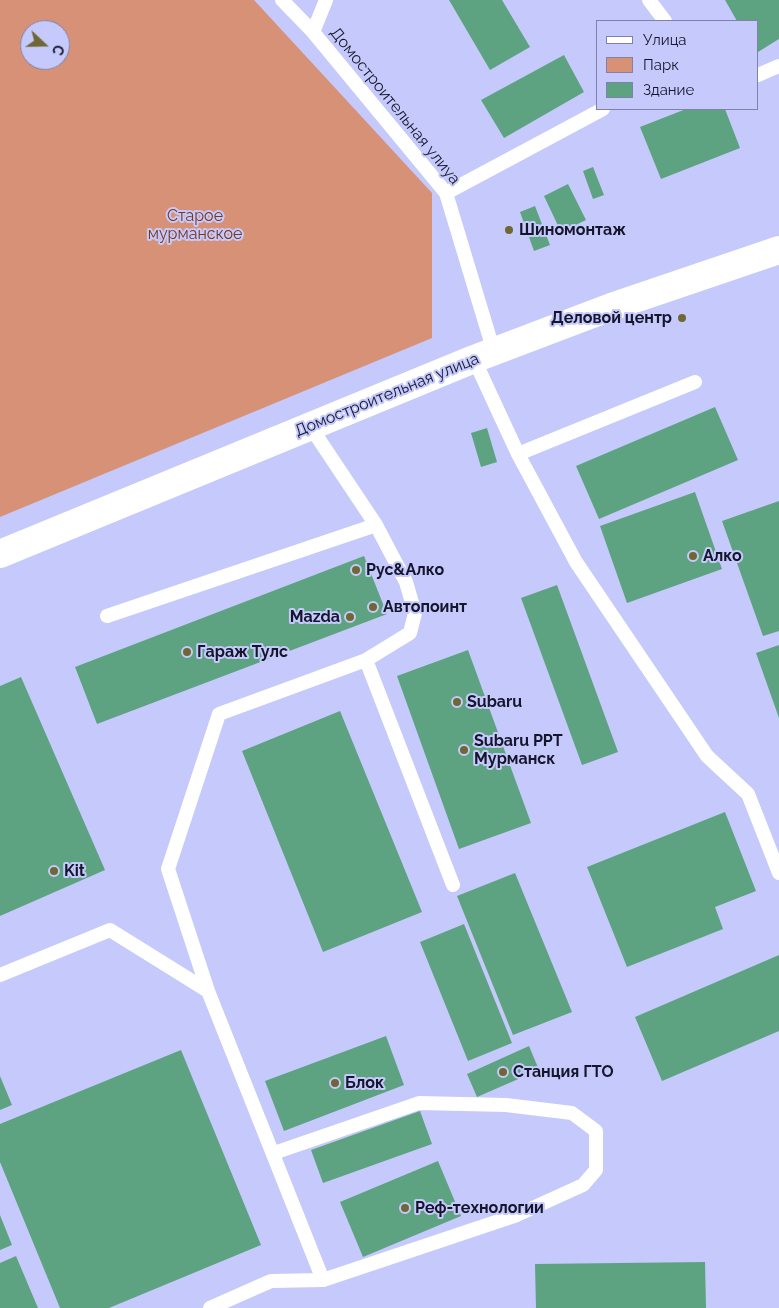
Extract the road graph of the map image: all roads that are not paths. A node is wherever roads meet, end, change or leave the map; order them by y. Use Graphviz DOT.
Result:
graph roads {
  1 [pos="282,0"];
  2 [pos="326,0"];
  3 [pos="649,0"];
  4 [pos="664,20"];
  5 [pos="313,32"];
  6 [pos="779,66"];
  7 [pos="759,75"];
  8 [pos="601,110"];
  9 [pos="446,193"];
  10 [pos="779,250"];
  11 [pos="484,356"];
  12 [pos="695,382"];
  13 [pos="310,426"];
  14 [pos="518,454"];
  15 [pos="376,525"];
  16 [pos="0,554"];
  17 [pos="107,616"];
  18 [pos="366,660"];
  19 [pos="779,873"];
  20 [pos="453,885"];
  21 [pos="0,976"];
  22 [pos="208,991"];
  23 [pos="274,1153"];
  24 [pos="323,1280"];
  25 [pos="210,1308"];
  1 -- 5 [label="lane"];
  2 -- 5 [label="lane, Домостроительная улиуа"];
  3 -- 4 [label="lane"];
  5 -- 9 [label="lane, Домостроительная улиуа"];
  6 -- 7 [label="lane"];
  8 -- 9 [label="lane"];
  9 -- 11 [label="lane, Домостроительная улиуа"];
  10 -- 11 [label="street, Домостроительная улица"];
  11 -- 13 [label="street, Домостроительная улица"];
  11 -- 14 [label="lane, Домостроительная улиуа"];
  12 -- 14 [label="lane"];
  13 -- 15 [label="lane"];
  13 -- 16 [label="street, Домостроительная улица"];
  14 -- 19 [label="lane, Домостроительная улиуа"];
  15 -- 17 [label="lane"];
  15 -- 18 [label="lane"];
  18 -- 20 [label="lane"];
  18 -- 22 [label="lane"];
  21 -- 22 [label="lane"];
  22 -- 23 [label="lane"];
  23 -- 24 [label="lane"];
  23 -- 24 [label="lane"];
  24 -- 25 [label="lane"];
}
